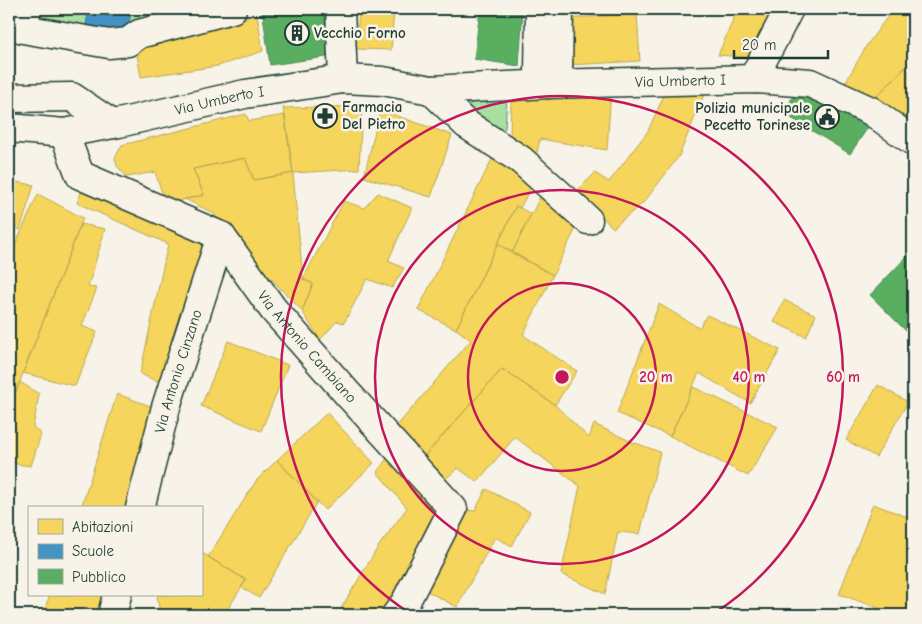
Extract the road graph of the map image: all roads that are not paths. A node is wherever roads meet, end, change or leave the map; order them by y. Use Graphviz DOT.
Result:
graph roads {
  1 [pos="26,9"];
  2 [pos="232,9"];
  3 [pos="340,9"];
  4 [pos="540,9"];
  5 [pos="559,9"];
  6 [pos="789,9"];
  7 [pos="343,79"];
  8 [pos="756,79"];
  9 [pos="548,84"];
  10 [pos="431,90"];
  11 [pos="9,98"];
  12 [pos="112,124"];
  13 [pos="9,128"];
  14 [pos="64,133"];
  15 [pos="913,141"];
  16 [pos="588,220"];
  17 [pos="221,236"];
  18 [pos="141,506"];
  19 [pos="117,596"];
  20 [pos="112,615"];
  21 [pos="396,615"];
  1 -- 2 [label="street"];
  3 -- 7 [label="street"];
  4 -- 9 [label="street"];
  5 -- 9 [label="street"];
  6 -- 8 [label="street"];
  7 -- 10 [label="street, Via Umberto I"];
  7 -- 12 [label="street, Via Umberto I"];
  8 -- 9 [label="street, Via Umberto I"];
  8 -- 15 [label="street, Via Umberto I"];
  9 -- 10 [label="street, Via Umberto I"];
  10 -- 16 [label="street"];
  11 -- 12 [label="street"];
  12 -- 14 [label="street, Via Umberto I"];
  13 -- 14 [label="street, Via Umberto I"];
  14 -- 17 [label="street"];
  17 -- 18 [label="street, Via Antonio Cinzano"];
  17 -- 21 [label="street, Via Antonio Cambiano"];
  19 -- 20 [label="street"];
}
